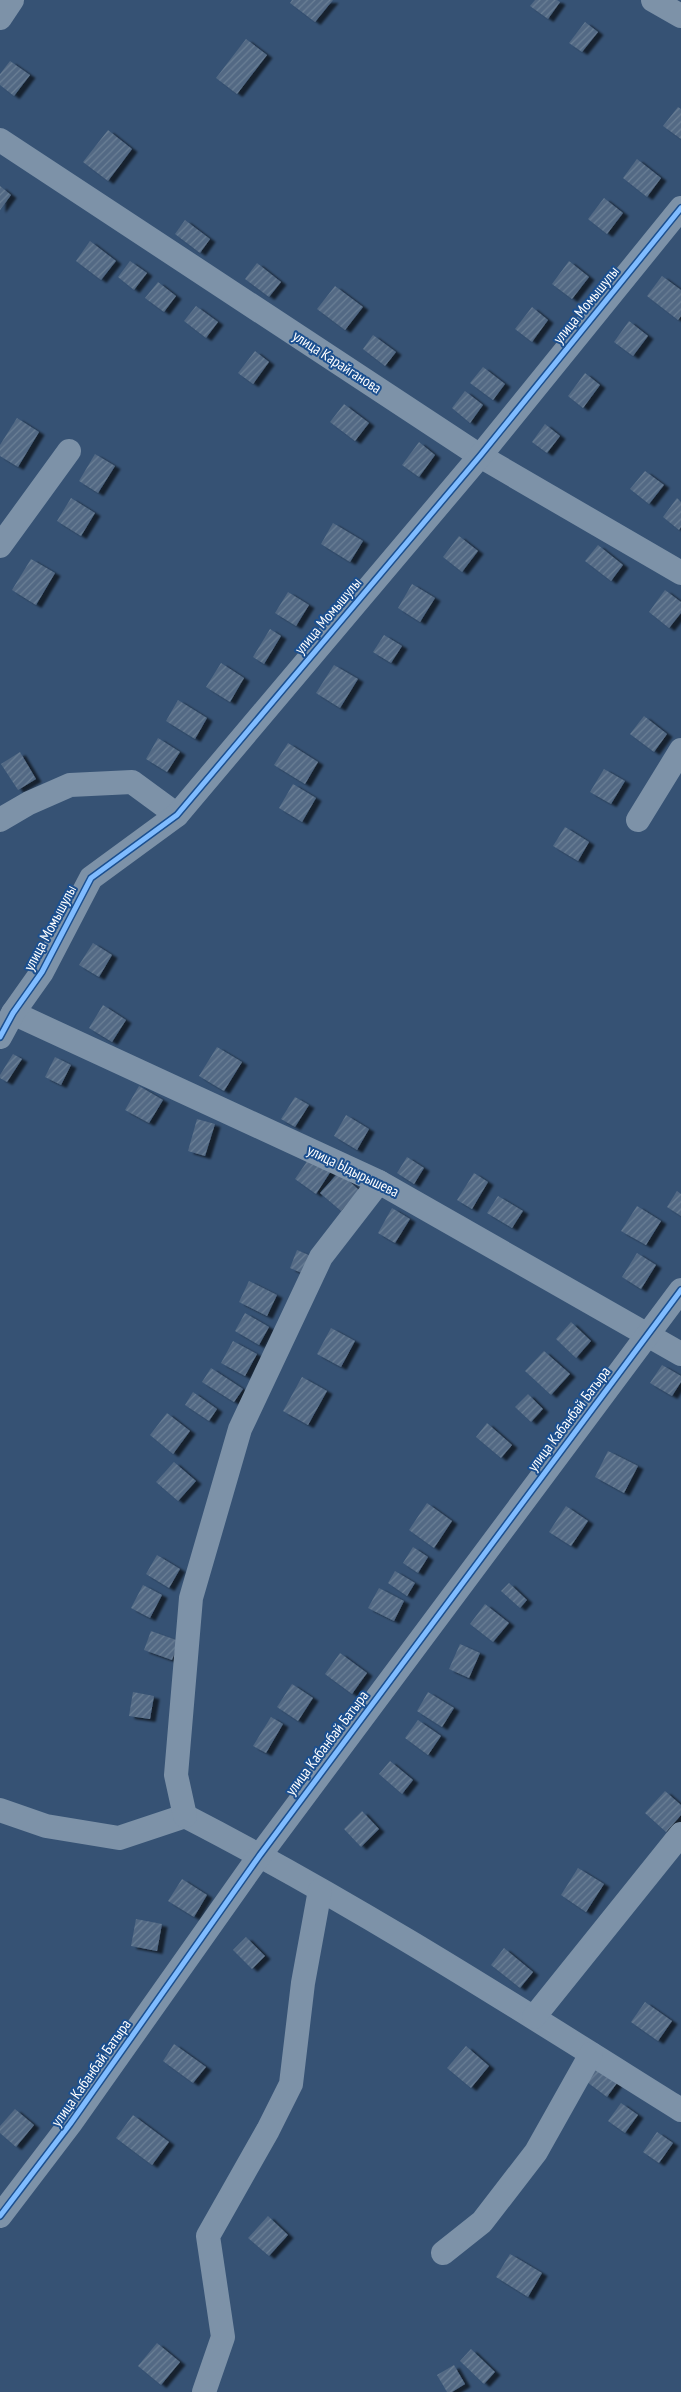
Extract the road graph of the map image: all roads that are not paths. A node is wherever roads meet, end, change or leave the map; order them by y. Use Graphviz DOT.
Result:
graph roads {
  1 [pos="12,0"];
  2 [pos="653,0"];
  3 [pos="681,16"];
  4 [pos="0,18"];
  5 [pos="0,140"];
  6 [pos="681,208"];
  7 [pos="69,451"];
  8 [pos="480,456"];
  9 [pos="0,546"];
  10 [pos="681,573"];
  11 [pos="681,750"];
  12 [pos="177,814"];
  13 [pos="0,820"];
  14 [pos="638,820"];
  15 [pos="13,1012"];
  16 [pos="0,1037"];
  17 [pos="379,1182"];
  18 [pos="681,1290"];
  19 [pos="647,1334"];
  20 [pos="681,1354"];
  21 [pos="0,1810"];
  22 [pos="185,1816"];
  23 [pos="681,1834"];
  24 [pos="260,1855"];
  25 [pos="320,1890"];
  26 [pos="534,2017"];
  27 [pos="591,2054"];
  28 [pos="681,2110"];
  29 [pos="0,2216"];
  30 [pos="443,2253"];
  31 [pos="204,2392"];
  1 -- 4 [label="street"];
  2 -- 3 [label="street"];
  5 -- 8 [label="street, улица Карайганова"];
  6 -- 8 [label="street, улица Момышулы"];
  7 -- 9 [label="street"];
  8 -- 10 [label="street, улица Карайганова"];
  8 -- 12 [label="street, улица Момышулы"];
  11 -- 14 [label="street"];
  12 -- 13 [label="street"];
  12 -- 15 [label="street, улица Момышулы"];
  15 -- 16 [label="street, улица Момышулы"];
  15 -- 17 [label="street, улица Ыдырышева"];
  17 -- 19 [label="street, улица Ыдырышева"];
  17 -- 22 [label="street"];
  18 -- 19 [label="street, улица Кабанбай Батыра"];
  19 -- 20 [label="street, улица Ыдырышева"];
  19 -- 24 [label="street, улица Кабанбай Батыра"];
  21 -- 22 [label="street"];
  22 -- 24 [label="street"];
  23 -- 26 [label="street"];
  24 -- 25 [label="street"];
  24 -- 29 [label="street, улица Кабанбай Батыра"];
  25 -- 26 [label="street"];
  25 -- 31 [label="street"];
  26 -- 27 [label="street"];
  27 -- 28 [label="street"];
  27 -- 30 [label="street"];
}
